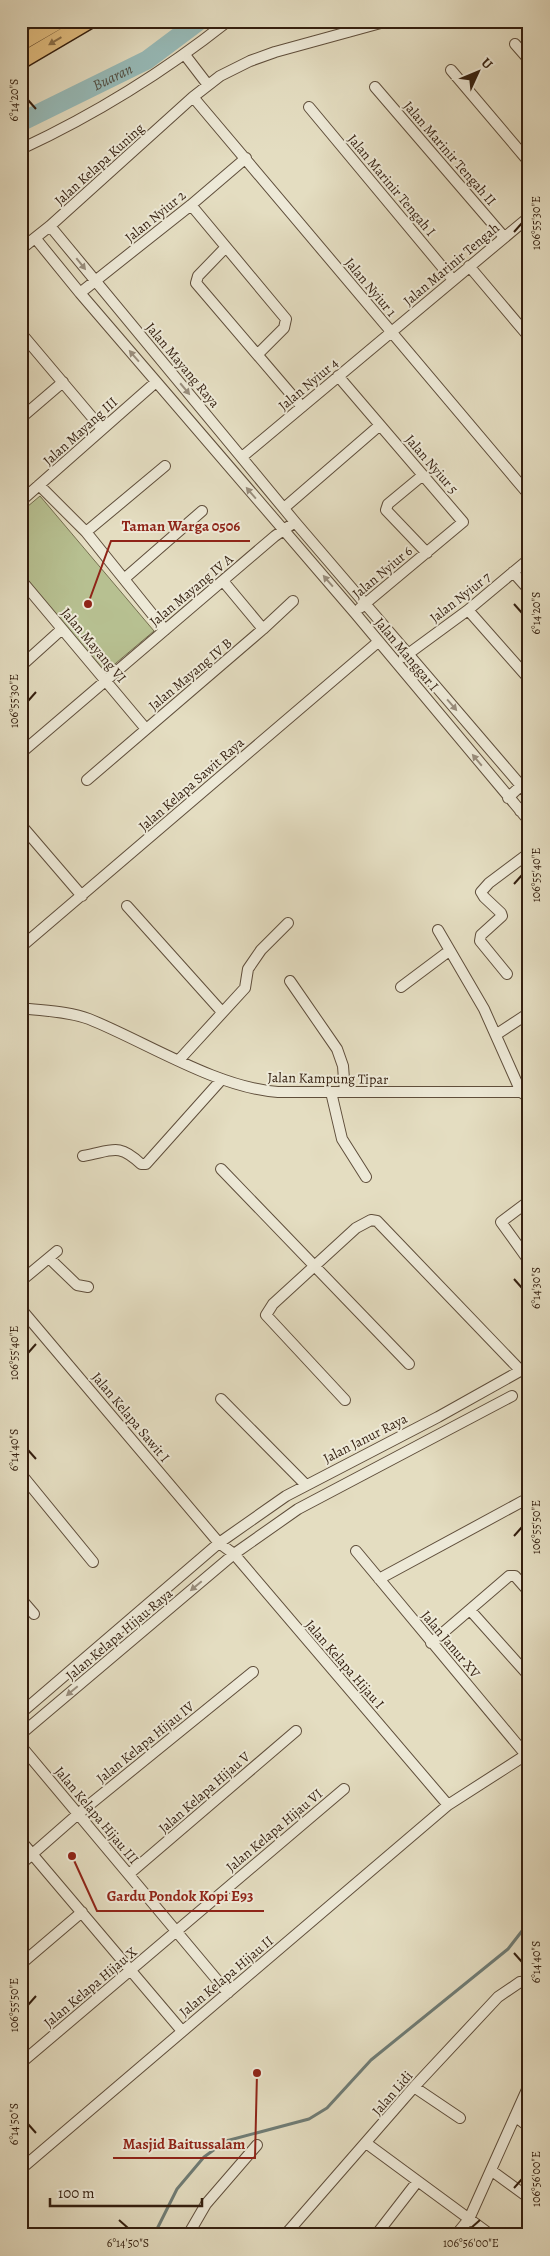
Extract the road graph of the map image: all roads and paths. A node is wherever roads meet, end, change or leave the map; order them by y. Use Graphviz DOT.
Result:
graph roads {
  1 [pos="59,21"];
  2 [pos="88,21"];
  3 [pos="228,21"];
  4 [pos="388,21"];
  5 [pos="348,27"];
  6 [pos="21,43"];
  7 [pos="515,44"];
  8 [pos="185,55"];
  9 [pos="529,60"];
  10 [pos="21,61"];
  11 [pos="451,70"];
  12 [pos="208,85"];
  13 [pos="375,87"];
  14 [pos="193,97"];
  15 [pos="309,107"];
  16 [pos="21,149"];
  17 [pos="246,158"];
  18 [pos="529,162"];
  19 [pos="191,205"];
  20 [pos="527,222"];
  21 [pos="50,226"];
  22 [pos="504,237"];
  23 [pos="36,239"];
  24 [pos="226,247"];
  25 [pos="21,249"];
  26 [pos="470,266"];
  27 [pos="453,280"];
  28 [pos="95,281"];
  29 [pos="80,293"];
  30 [pos="391,332"];
  31 [pos="21,333"];
  32 [pos="529,337"];
  33 [pos="258,354"];
  34 [pos="338,376"];
  35 [pos="63,382"];
  36 [pos="156,382"];
  37 [pos="302,407"];
  38 [pos="21,418"];
  39 [pos="380,425"];
  40 [pos="102,429"];
  41 [pos="242,457"];
  42 [pos="165,466"];
  43 [pos="423,475"];
  44 [pos="39,485"];
  45 [pos="529,495"];
  46 [pos="21,501"];
  47 [pos="284,508"];
  48 [pos="202,511"];
  49 [pos="295,522"];
  50 [pos="464,522"];
  51 [pos="282,530"];
  52 [pos="86,532"];
  53 [pos="427,553"];
  54 [pos="529,559"];
  55 [pos="514,572"];
  56 [pos="124,579"];
  57 [pos="223,581"];
  58 [pos="23,584"];
  59 [pos="529,590"];
  60 [pos="293,601"];
  61 [pos="366,604"];
  62 [pos="468,610"];
  63 [pos="355,613"];
  64 [pos="263,628"];
  65 [pos="62,629"];
  66 [pos="165,630"];
  67 [pos="378,642"];
  68 [pos="408,654"];
  69 [pos="396,663"];
  70 [pos="21,666"];
  71 [pos="529,679"];
  72 [pos="105,680"];
  73 [pos="146,729"];
  74 [pos="21,753"];
  75 [pos="87,780"];
  76 [pos="525,782"];
  77 [pos="529,795"];
  78 [pos="508,798"];
  79 [pos="529,803"];
  80 [pos="520,811"];
  81 [pos="529,821"];
  82 [pos="21,825"];
  83 [pos="529,853"];
  84 [pos="82,896"];
  85 [pos="127,906"];
  86 [pos="288,923"];
  87 [pos="438,930"];
  88 [pos="21,948"];
  89 [pos="449,951"];
  90 [pos="507,974"];
  91 [pos="290,981"];
  92 [pos="401,987"];
  93 [pos="21,1008"];
  94 [pos="222,1012"];
  95 [pos="529,1013"];
  96 [pos="497,1034"];
  97 [pos="179,1060"];
  98 [pos="222,1079"];
  99 [pos="331,1092"];
  100 [pos="345,1092"];
  101 [pos="525,1095"];
  102 [pos="83,1156"];
  103 [pos="221,1169"];
  104 [pos="366,1177"];
  105 [pos="529,1201"];
  106 [pos="529,1261"];
  107 [pos="314,1267"];
  108 [pos="21,1281"];
  109 [pos="88,1287"];
  110 [pos="21,1309"];
  111 [pos="409,1364"];
  112 [pos="525,1369"];
  113 [pos="512,1396"];
  114 [pos="221,1399"];
  115 [pos="345,1400"];
  116 [pos="21,1474"];
  117 [pos="305,1484"];
  118 [pos="523,1501"];
  119 [pos="219,1544"];
  120 [pos="356,1550"];
  121 [pos="234,1554"];
  122 [pos="93,1562"];
  123 [pos="378,1579"];
  124 [pos="529,1592"];
  125 [pos="21,1599"];
  126 [pos="470,1610"];
  127 [pos="34,1614"];
  128 [pos="431,1643"];
  129 [pos="253,1672"];
  130 [pos="529,1676"];
  131 [pos="21,1713"];
  132 [pos="296,1731"];
  133 [pos="21,1734"];
  134 [pos="21,1746"];
  135 [pos="527,1754"];
  136 [pos="344,1789"];
  137 [pos="448,1804"];
  138 [pos="78,1814"];
  139 [pos="21,1841"];
  140 [pos="32,1854"];
  141 [pos="21,1864"];
  142 [pos="129,1874"];
  143 [pos="82,1912"];
  144 [pos="177,1931"];
  145 [pos="21,1964"];
  146 [pos="131,1970"];
  147 [pos="529,1981"];
  148 [pos="228,1993"];
  149 [pos="182,2031"];
  150 [pos="21,2063"];
  151 [pos="529,2085"];
  152 [pos="414,2087"];
  153 [pos="515,2116"];
  154 [pos="460,2118"];
  155 [pos="529,2127"];
  156 [pos="366,2143"];
  157 [pos="257,2145"];
  158 [pos="21,2169"];
  159 [pos="492,2172"];
  160 [pos="417,2182"];
  161 [pos="529,2198"];
  162 [pos="469,2219"];
  163 [pos="188,2235"];
  164 [pos="285,2235"];
  165 [pos="376,2235"];
  166 [pos="456,2235"];
  167 [pos="491,2235"];
  1 -- 6 [label="main road"];
  2 -- 10 [label="main road, one-way"];
  3 -- 8 [label="street"];
  4 -- 5 [label="street, Jalan Kelapa Kuning"];
  5 -- 12 [label="street, Jalan Kelapa Kuning"];
  7 -- 9 [label="street"];
  8 -- 12 [label="street"];
  8 -- 16 [label="street"];
  11 -- 18 [label="street"];
  12 -- 14 [label="street, Jalan Kelapa Kuning"];
  13 -- 22 [label="street, Jalan Marinir Tengah II"];
  14 -- 17 [label="street, Jalan Nyiur 1"];
  14 -- 21 [label="street, Jalan Kelapa Kuning"];
  15 -- 27 [label="street, Jalan Marinir Tengah I"];
  17 -- 19 [label="street, Jalan Nyiur 2"];
  17 -- 30 [label="street, Jalan Nyiur 1"];
  19 -- 24 [label="street"];
  19 -- 28 [label="street, Jalan Nyiur 2"];
  20 -- 22 [label="street, Jalan Marinir Tengah"];
  21 -- 23 [label="street, Jalan Kelapa Kuning"];
  21 -- 28 [label="street, Jalan Mayang Raya, one-way"];
  22 -- 26 [label="street, Jalan Marinir Tengah"];
  23 -- 25 [label="street, Jalan Kelapa Kuning"];
  23 -- 29 [label="street"];
  24 -- 33 [label="street"];
  24 -- 33 [label="street"];
  26 -- 27 [label="street, Jalan Marinir Tengah"];
  26 -- 32 [label="street"];
  27 -- 30 [label="street, Jalan Marinir Tengah"];
  28 -- 29 [label="street, Jalan Nyiur 2"];
  28 -- 41 [label="street, Jalan Mayang Raya, one-way"];
  36 -- 29 [label="street, one-way"];
  30 -- 34 [label="street, Jalan Nyiur 4"];
  30 -- 45 [label="street, Jalan Nyiur 1"];
  31 -- 35 [label="street"];
  33 -- 37 [label="street"];
  34 -- 37 [label="street, Jalan Nyiur 4"];
  34 -- 39 [label="street, Jalan Nyiur 5"];
  35 -- 38 [label="street"];
  35 -- 40 [label="street"];
  36 -- 40 [label="street, Jalan Mayang III"];
  51 -- 36 [label="street, one-way"];
  37 -- 41 [label="street, Jalan Nyiur 4"];
  39 -- 43 [label="street, Jalan Nyiur 5"];
  39 -- 47 [label="street"];
  40 -- 44 [label="street, Jalan Mayang III"];
  41 -- 47 [label="street, Jalan Mayang Raya"];
  42 -- 52 [label="street"];
  43 -- 50 [label="street, Jalan Nyiur 5"];
  43 -- 53 [label="street, Jalan Nyiur 6"];
  44 -- 46 [label="street, Jalan Mayang III"];
  44 -- 52 [label="street"];
  47 -- 49 [label="street, Jalan Mayang Raya"];
  48 -- 56 [label="street"];
  49 -- 51 [label="street, Jalan Mayang IV A"];
  49 -- 61 [label="street, Jalan Manggar I"];
  50 -- 53 [label="street, Jalan Nyiur 6"];
  51 -- 57 [label="street, Jalan Mayang IV A"];
  63 -- 51 [label="street, Jalan Manggar I, one-way"];
  52 -- 56 [label="street"];
  53 -- 61 [label="street, Jalan Nyiur 6"];
  54 -- 55 [label="street, Jalan Nyiur 7"];
  55 -- 59 [label="street"];
  55 -- 62 [label="street, Jalan Nyiur 7"];
  56 -- 66 [label="street"];
  57 -- 64 [label="street"];
  57 -- 66 [label="street, Jalan Mayang IV A"];
  58 -- 65 [label="street, Jalan Mayang VI"];
  60 -- 64 [label="street, Jalan Mayang IV B"];
  61 -- 63 [label="street, Jalan Nyiur 6"];
  61 -- 68 [label="street, Jalan Manggar I"];
  62 -- 68 [label="street, Jalan Nyiur 7"];
  62 -- 71 [label="street"];
  63 -- 67 [label="street, Jalan Manggar I"];
  64 -- 73 [label="street, Jalan Mayang IV B"];
  65 -- 70 [label="street"];
  65 -- 72 [label="street, Jalan Mayang VI"];
  66 -- 72 [label="street, Jalan Mayang IV A"];
  67 -- 69 [label="street, Jalan Manggar I"];
  67 -- 84 [label="street, Jalan Kelapa Sawit Raya"];
  68 -- 69 [label="street"];
  68 -- 76 [label="street, Jalan Manggar I, one-way"];
  78 -- 69 [label="street, Jalan Manggar I, one-way"];
  72 -- 73 [label="street, Jalan Mayang VI"];
  72 -- 74 [label="street, Jalan Mayang IV A"];
  73 -- 75 [label="street, Jalan Mayang IV B"];
  76 -- 77 [label="street, Jalan Manggar I"];
  76 -- 78 [label="street"];
  78 -- 80 [label="street, Jalan Manggar I"];
  79 -- 80 [label="street"];
  80 -- 81 [label="street, Jalan Manggar I"];
  82 -- 84 [label="street"];
  83 -- 90 [label="street"];
  84 -- 88 [label="street, Jalan Kelapa Sawit Raya"];
  85 -- 94 [label="street"];
  86 -- 94 [label="street"];
  87 -- 89 [label="street"];
  89 -- 92 [label="street"];
  89 -- 96 [label="street"];
  91 -- 100 [label="street"];
  93 -- 97 [label="street, Jalan Kampung Tipar"];
  94 -- 97 [label="street"];
  95 -- 96 [label="street"];
  96 -- 101 [label="street"];
  97 -- 98 [label="street, Jalan Kampung Tipar"];
  98 -- 99 [label="street, Jalan Kampung Tipar"];
  98 -- 102 [label="street"];
  99 -- 100 [label="street, Jalan Kampung Tipar"];
  99 -- 104 [label="street"];
  100 -- 101 [label="street, Jalan Kampung Tipar"];
  103 -- 107 [label="street"];
  105 -- 106 [label="street"];
  107 -- 111 [label="street"];
  107 -- 112 [label="street"];
  107 -- 115 [label="street"];
  108 -- 109 [label="street"];
  110 -- 119 [label="street, Jalan Kelapa Sawit I"];
  112 -- 117 [label="street, Jalan Janur Raya"];
  113 -- 121 [label="street"];
  114 -- 117 [label="street"];
  116 -- 122 [label="street"];
  117 -- 119 [label="street, Jalan Janur Raya"];
  118 -- 123 [label="street"];
  119 -- 121 [label="street, Jalan Kelapa Hijau I"];
  119 -- 131 [label="street, Jalan Kelapa Hijau Raya"];
  120 -- 123 [label="street, Jalan Janur XV"];
  121 -- 133 [label="street, Jalan Kelapa Hijau Raya, one-way"];
  121 -- 137 [label="street, Jalan Kelapa Hijau I"];
  123 -- 128 [label="street, Jalan Janur XV"];
  124 -- 126 [label="street"];
  125 -- 127 [label="street"];
  126 -- 128 [label="street"];
  126 -- 130 [label="street"];
  128 -- 135 [label="street, Jalan Janur XV"];
  129 -- 138 [label="street, Jalan Kelapa Hijau IV"];
  132 -- 142 [label="street, Jalan Kelapa Hijau V"];
  134 -- 138 [label="street, Jalan Kelapa Hijau III"];
  135 -- 137 [label="street, Jalan Kelapa Hijau II"];
  136 -- 144 [label="street, Jalan Kelapa Hijau VI"];
  137 -- 148 [label="street, Jalan Kelapa Hijau II"];
  138 -- 140 [label="street, Jalan Kelapa Hijau IV"];
  138 -- 142 [label="street, Jalan Kelapa Hijau III"];
  139 -- 140 [label="street"];
  140 -- 141 [label="street, Jalan Kelapa Hijau IV"];
  140 -- 143 [label="street"];
  142 -- 144 [label="street, Jalan Kelapa Hijau III"];
  143 -- 145 [label="street"];
  143 -- 146 [label="street"];
  144 -- 146 [label="street, Jalan Kelapa Hijau X"];
  144 -- 148 [label="street, Jalan Kelapa Hijau III"];
  146 -- 149 [label="street"];
  146 -- 150 [label="street, Jalan Kelapa Hijau X"];
  147 -- 152 [label="street, Jalan Lidi"];
  148 -- 149 [label="street, Jalan Kelapa Hijau II"];
  149 -- 158 [label="street, Jalan Kelapa Hijau II"];
  151 -- 153 [label="street"];
  152 -- 154 [label="street"];
  152 -- 156 [label="street, Jalan Lidi"];
  153 -- 155 [label="street"];
  153 -- 159 [label="street"];
  156 -- 160 [label="street"];
  156 -- 164 [label="street, Jalan Lidi"];
  157 -- 163 [label="street"];
  159 -- 161 [label="street"];
  159 -- 162 [label="street"];
  160 -- 162 [label="street"];
  160 -- 165 [label="street"];
  162 -- 166 [label="street"];
  162 -- 167 [label="street"];
}
